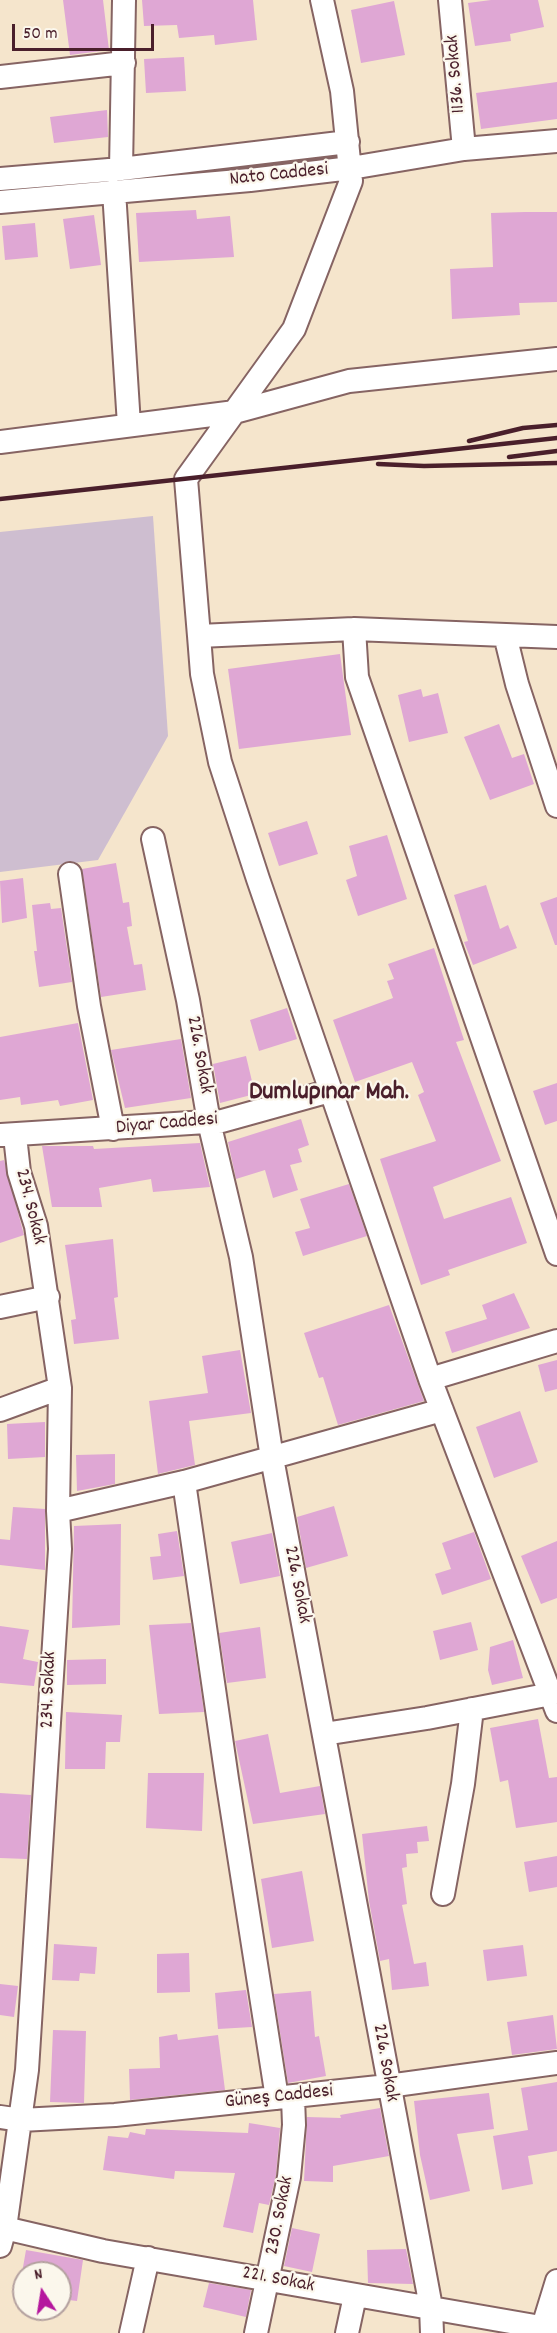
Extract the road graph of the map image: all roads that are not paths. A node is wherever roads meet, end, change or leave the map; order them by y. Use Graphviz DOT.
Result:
graph roads {
  1 [pos="124,0"];
  2 [pos="322,0"];
  3 [pos="450,0"];
  4 [pos="124,63"];
  5 [pos="0,77"];
  6 [pos="557,141"];
  7 [pos="348,142"];
  8 [pos="464,148"];
  9 [pos="351,168"];
  10 [pos="121,169"];
  11 [pos="0,179"];
  12 [pos="114,191"];
  13 [pos="0,202"];
  14 [pos="557,359"];
  15 [pos="235,412"];
  16 [pos="129,425"];
  17 [pos="0,441"];
  18 [pos="354,629"];
  19 [pos="505,635"];
  20 [pos="199,636"];
  21 [pos="557,637"];
  22 [pos="557,806"];
  23 [pos="153,839"];
  24 [pos="70,874"];
  25 [pos="330,1091"];
  26 [pos="209,1122"];
  27 [pos="113,1129"];
  28 [pos="8,1135"];
  29 [pos="557,1254"];
  30 [pos="48,1297"];
  31 [pos="0,1307"];
  32 [pos="557,1341"];
  33 [pos="430,1379"];
  34 [pos="60,1388"];
  35 [pos="0,1410"];
  36 [pos="442,1410"];
  37 [pos="272,1458"];
  38 [pos="184,1482"];
  39 [pos="58,1510"];
  40 [pos="554,1703"];
  41 [pos="472,1709"];
  42 [pos="324,1734"];
  43 [pos="442,1894"];
  44 [pos="557,2063"];
  45 [pos="388,2086"];
  46 [pos="285,2098"];
  47 [pos="10,2118"];
  48 [pos="2,2234"];
  49 [pos="148,2258"];
  50 [pos="268,2278"];
  51 [pos="557,2281"];
  52 [pos="355,2296"];
  53 [pos="430,2307"];
  54 [pos="547,2330"];
  55 [pos="131,2333"];
  56 [pos="256,2333"];
  57 [pos="347,2333"];
  58 [pos="432,2333"];
  1 -- 4 [label="street"];
  2 -- 7 [label="street"];
  3 -- 8 [label="street, 1136. Sokak"];
  4 -- 5 [label="street"];
  4 -- 10 [label="street"];
  6 -- 8 [label="street, Nato Caddesi"];
  7 -- 9 [label="street"];
  7 -- 10 [label="street"];
  8 -- 9 [label="street, Nato Caddesi"];
  9 -- 12 [label="street, Nato Caddesi"];
  9 -- 15 [label="street"];
  10 -- 11 [label="street"];
  12 -- 13 [label="street, Nato Caddesi"];
  12 -- 16 [label="street"];
  14 -- 15 [label="street"];
  15 -- 16 [label="street"];
  15 -- 20 [label="street"];
  16 -- 17 [label="street"];
  18 -- 19 [label="street"];
  18 -- 20 [label="street"];
  18 -- 29 [label="street"];
  19 -- 21 [label="street"];
  19 -- 22 [label="street"];
  20 -- 25 [label="street"];
  23 -- 26 [label="street, 226. Sokak"];
  24 -- 27 [label="street"];
  25 -- 26 [label="street, Diyar Caddesi"];
  25 -- 33 [label="street"];
  26 -- 27 [label="street, Diyar Caddesi"];
  26 -- 37 [label="street, 226. Sokak"];
  27 -- 28 [label="street, Diyar Caddesi"];
  28 -- 30 [label="street, 234. Sokak"];
  30 -- 31 [label="street"];
  30 -- 34 [label="street, 234. Sokak"];
  32 -- 33 [label="street"];
  33 -- 36 [label="street"];
  34 -- 35 [label="street"];
  34 -- 39 [label="street, 234. Sokak"];
  36 -- 37 [label="street"];
  36 -- 40 [label="street"];
  37 -- 38 [label="street"];
  37 -- 42 [label="street, 226. Sokak"];
  38 -- 39 [label="street"];
  38 -- 46 [label="street, 230. Sokak"];
  39 -- 47 [label="street, 234. Sokak"];
  40 -- 41 [label="street"];
  41 -- 42 [label="street"];
  41 -- 43 [label="street"];
  42 -- 45 [label="street, 226. Sokak"];
  44 -- 45 [label="street, Güneş Caddesi"];
  45 -- 46 [label="street, Güneş Caddesi"];
  45 -- 53 [label="street, 226. Sokak"];
  46 -- 47 [label="street, Güneş Caddesi"];
  46 -- 50 [label="street, 230. Sokak"];
  47 -- 48 [label="street, 234. Sokak"];
  48 -- 49 [label="street, 221. Sokak"];
  49 -- 50 [label="street, 221. Sokak"];
  49 -- 55 [label="street"];
  50 -- 52 [label="street, 221. Sokak"];
  50 -- 56 [label="street, 230. Sokak"];
  51 -- 54 [label="street"];
  52 -- 53 [label="street, 221. Sokak"];
  52 -- 57 [label="street"];
  53 -- 54 [label="street, 221. Sokak"];
  53 -- 58 [label="street, 226. Sokak"];
}
